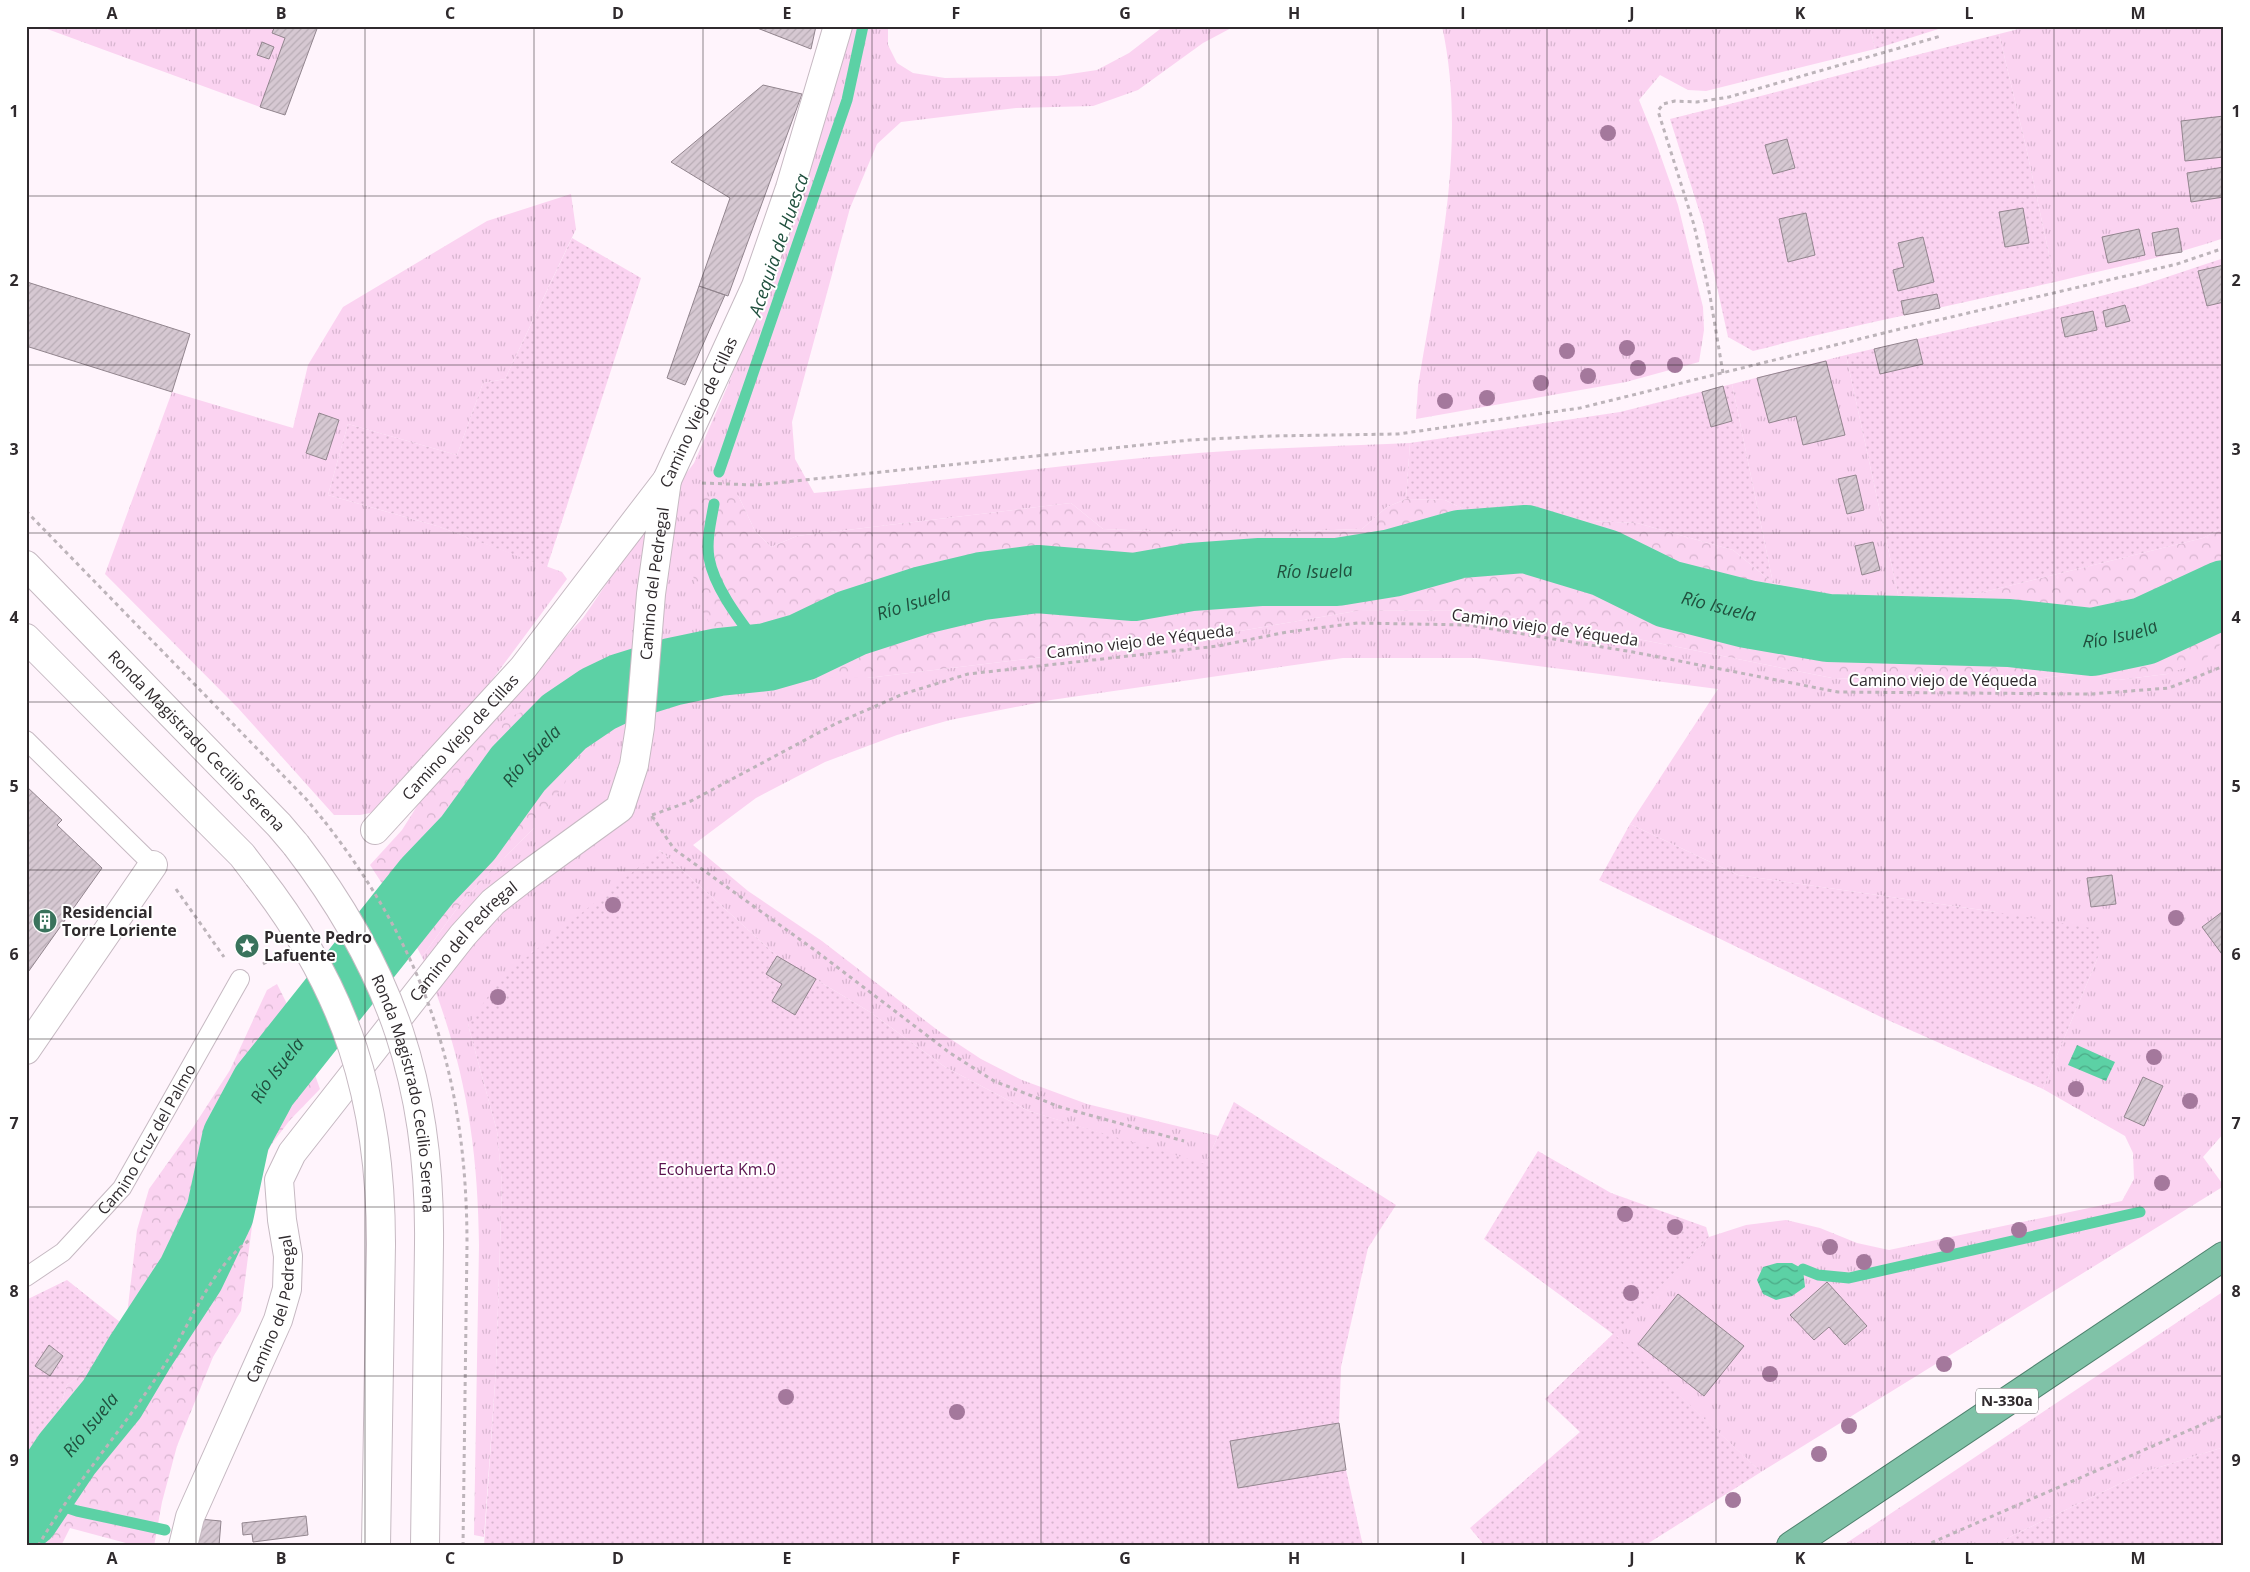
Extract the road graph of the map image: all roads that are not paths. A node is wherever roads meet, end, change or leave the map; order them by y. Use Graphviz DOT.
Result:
graph roads {
  1 [pos="838,26"];
  2 [pos="667,480"];
  3 [pos="26,564"];
  4 [pos="26,638"];
  5 [pos="26,740"];
  6 [pos="375,830"];
  7 [pos="153,865"];
  8 [pos="240,979"];
  9 [pos="26,1050"];
  10 [pos="359,1067"];
  11 [pos="2224,1256"];
  12 [pos="26,1277"];
  13 [pos="182,1546"];
  14 [pos="376,1546"];
  15 [pos="425,1546"];
  16 [pos="1791,1546"];
  1 -- 2 [label="street, Camino Viejo de Cillas"];
  2 -- 6 [label="street, Camino Viejo de Cillas"];
  2 -- 10 [label="street, Camino del Pedregal"];
  3 -- 15 [label="street, Ronda Magistrado Cecilio Serena, bridge"];
  4 -- 10 [label="street, bridge"];
  5 -- 7 [label="lane"];
  7 -- 9 [label="street"];
  8 -- 12 [label="lane, Camino Cruz del Palmo"];
  10 -- 13 [label="street, Camino del Pedregal"];
  10 -- 14 [label="street, bridge"];
  11 -- 16 [label="highway, N-330a"];
}
